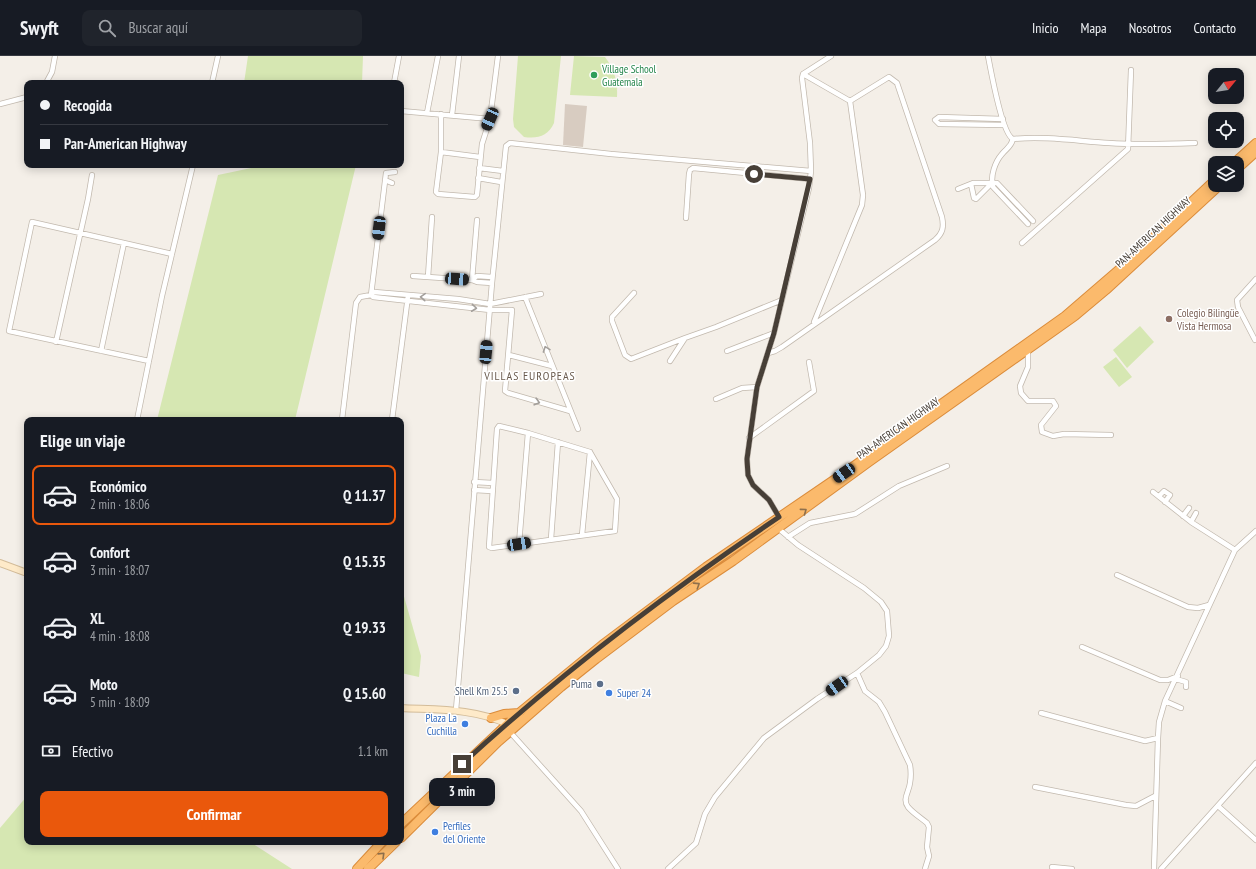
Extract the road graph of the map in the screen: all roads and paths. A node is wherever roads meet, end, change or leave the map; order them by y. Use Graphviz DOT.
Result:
graph roads {
  1 [pos="56,56"];
  2 [pos="218,56"];
  3 [pos="399,56"];
  4 [pos="438,56"];
  5 [pos="459,56"];
  6 [pos="498,56"];
  7 [pos="831,56"];
  8 [pos="988,56"];
  9 [pos="1131,70"];
  10 [pos="803,74"];
  11 [pos="48,80"];
  12 [pos="213,80"];
  13 [pos="395,80"];
  14 [pos="24,98"];
  15 [pos="850,101"];
  16 [pos="0,104"];
  17 [pos="404,111"];
  18 [pos="427,113"];
  19 [pos="441,114"];
  20 [pos="452,115"];
  21 [pos="490,119"];
  22 [pos="1003,119"];
  23 [pos="1004,125"];
  24 [pos="1013,139"];
  25 [pos="1195,143"];
  26 [pos="1128,144"];
  27 [pos="1254,146"];
  28 [pos="440,152"];
  29 [pos="480,156"];
  30 [pos="1242,156"];
  31 [pos="1244,160"];
  32 [pos="192,168"];
  33 [pos="479,168"];
  34 [pos="503,171"];
  35 [pos="811,171"];
  36 [pos="395,172"];
  37 [pos="92,174"];
  38 [pos="478,178"];
  39 [pos="810,179"];
  40 [pos="385,180"];
  41 [pos="501,182"];
  42 [pos="392,183"];
  43 [pos="992,183"];
  44 [pos="971,184"];
  45 [pos="1208,187"];
  46 [pos="958,189"];
  47 [pos="1212,192"];
  48 [pos="1015,203"];
  49 [pos="1011,206"];
  50 [pos="432,217"];
  51 [pos="686,218"];
  52 [pos="477,220"];
  53 [pos="1033,221"];
  54 [pos="1028,224"];
  55 [pos="80,232"];
  56 [pos="124,243"];
  57 [pos="1022,243"];
  58 [pos="172,254"];
  59 [pos="413,276"];
  60 [pos="428,277"];
  61 [pos="492,277"];
  62 [pos="1256,279"];
  63 [pos="472,280"];
  64 [pos="492,283"];
  65 [pos="634,293"];
  66 [pos="541,294"];
  67 [pos="371,295"];
  68 [pos="408,296"];
  69 [pos="525,297"];
  70 [pos="441,298"];
  71 [pos="782,300"];
  72 [pos="506,301"];
  73 [pos="407,302"];
  74 [pos="490,304"];
  75 [pos="441,305"];
  76 [pos="506,309"];
  77 [pos="490,310"];
  78 [pos="813,324"];
  79 [pos="774,333"];
  80 [pos="1254,333"];
  81 [pos="685,338"];
  82 [pos="1255,340"];
  83 [pos="56,342"];
  84 [pos="101,351"];
  85 [pos="727,351"];
  86 [pos="1028,351"];
  87 [pos="768,353"];
  88 [pos="509,355"];
  89 [pos="149,361"];
  90 [pos="670,361"];
  91 [pos="809,362"];
  92 [pos="552,366"];
  93 [pos="757,387"];
  94 [pos="716,399"];
  95 [pos="570,411"];
  96 [pos="138,417"];
  97 [pos="342,417"];
  98 [pos="392,417"];
  99 [pos="578,429"];
  100 [pos="528,433"];
  101 [pos="1111,435"];
  102 [pos="749,438"];
  103 [pos="558,442"];
  104 [pos="590,452"];
  105 [pos="947,466"];
  106 [pos="474,482"];
  107 [pos="493,483"];
  108 [pos="474,490"];
  109 [pos="492,491"];
  110 [pos="1154,492"];
  111 [pos="1159,496"];
  112 [pos="1165,502"];
  113 [pos="1189,508"];
  114 [pos="1196,513"];
  115 [pos="1183,516"];
  116 [pos="779,517"];
  117 [pos="1191,522"];
  118 [pos="761,529"];
  119 [pos="779,529"];
  120 [pos="1256,532"];
  121 [pos="582,535"];
  122 [pos="788,537"];
  123 [pos="551,540"];
  124 [pos="519,544"];
  125 [pos="1235,550"];
  126 [pos="0,563"];
  127 [pos="730,564"];
  128 [pos="24,571"];
  129 [pos="1117,575"];
  130 [pos="1209,605"];
  131 [pos="1082,647"];
  132 [pos="857,673"];
  133 [pos="1177,677"];
  134 [pos="1186,687"];
  135 [pos="1165,701"];
  136 [pos="404,708"];
  137 [pos="1181,708"];
  138 [pos="456,710"];
  139 [pos="519,713"];
  140 [pos="1041,713"];
  141 [pos="493,718"];
  142 [pos="506,728"];
  143 [pos="1158,738"];
  144 [pos="1256,763"];
  145 [pos="1035,787"];
  146 [pos="1155,796"];
  147 [pos="422,803"];
  148 [pos="1218,806"];
  149 [pos="404,821"];
  150 [pos="404,830"];
  151 [pos="404,832"];
  152 [pos="1256,840"];
  153 [pos="379,845"];
  154 [pos="391,845"];
  155 [pos="1052,866"];
  156 [pos="357,869"];
  157 [pos="368,869"];
  158 [pos="618,869"];
  159 [pos="668,869"];
  160 [pos="925,869"];
  161 [pos="1072,869"];
  162 [pos="1154,869"];
  163 [pos="1161,869"];
  1 -- 11 [label="street"];
  2 -- 12 [label="street"];
  3 -- 13 [label="street"];
  4 -- 18 [label="street"];
  5 -- 20 [label="street"];
  6 -- 21 [label="street"];
  7 -- 10 [label="street"];
  8 -- 22 [label="street"];
  9 -- 26 [label="street"];
  10 -- 15 [label="street"];
  10 -- 35 [label="street"];
  14 -- 16 [label="street"];
  15 -- 78 [label="street"];
  15 -- 78 [label="street"];
  17 -- 18 [label="street"];
  18 -- 19 [label="street"];
  19 -- 20 [label="street"];
  19 -- 28 [label="street"];
  20 -- 21 [label="street"];
  21 -- 29 [label="street"];
  22 -- 23 [label="street"];
  22 -- 23 [label="street"];
  23 -- 24 [label="street"];
  24 -- 26 [label="street"];
  24 -- 43 [label="street"];
  25 -- 26 [label="street"];
  26 -- 57 [label="street"];
  27 -- 30 [label="highway"];
  27 -- 31 [label="highway"];
  28 -- 29 [label="street"];
  28 -- 38 [label="street"];
  29 -- 33 [label="street"];
  32 -- 58 [label="street"];
  33 -- 34 [label="street"];
  33 -- 38 [label="street"];
  34 -- 35 [label="street"];
  34 -- 41 [label="street"];
  35 -- 39 [label="street"];
  36 -- 40 [label="street"];
  37 -- 55 [label="street"];
  38 -- 41 [label="street"];
  39 -- 51 [label="street"];
  39 -- 71 [label="street"];
  40 -- 42 [label="street"];
  40 -- 67 [label="street"];
  41 -- 61 [label="street"];
  43 -- 44 [label="street"];
  43 -- 44 [label="street"];
  43 -- 48 [label="street"];
  43 -- 49 [label="street"];
  44 -- 46 [label="street"];
  45 -- 116 [label="highway, PAN-AMERICAN HIGHWAY"];
  47 -- 86 [label="highway, PAN-AMERICAN HIGHWAY"];
  48 -- 49 [label="street"];
  48 -- 53 [label="street"];
  49 -- 54 [label="street"];
  50 -- 60 [label="street"];
  52 -- 63 [label="street"];
  55 -- 56 [label="street"];
  55 -- 83 [label="street"];
  55 -- 83 [label="street"];
  56 -- 58 [label="street"];
  56 -- 84 [label="street"];
  58 -- 89 [label="street"];
  59 -- 60 [label="street"];
  60 -- 63 [label="street"];
  61 -- 63 [label="street"];
  61 -- 64 [label="street"];
  62 -- 80 [label="street"];
  63 -- 64 [label="street"];
  64 -- 74 [label="street"];
  65 -- 81 [label="street"];
  66 -- 69 [label="street"];
  67 -- 68 [label="street"];
  67 -- 73 [label="street"];
  67 -- 97 [label="street"];
  70 -- 68 [label="street, one-way"];
  68 -- 73 [label="street"];
  69 -- 72 [label="street"];
  92 -- 69 [label="street, one-way"];
  70 -- 74 [label="street"];
  70 -- 75 [label="street"];
  71 -- 79 [label="street"];
  71 -- 81 [label="street"];
  72 -- 74 [label="street"];
  72 -- 76 [label="street"];
  73 -- 75 [label="street"];
  73 -- 98 [label="street"];
  74 -- 77 [label="street"];
  75 -- 77 [label="street, one-way"];
  76 -- 77 [label="street"];
  76 -- 88 [label="street"];
  77 -- 106 [label="street"];
  78 -- 87 [label="street"];
  79 -- 85 [label="street"];
  79 -- 87 [label="street"];
  80 -- 82 [label="street"];
  81 -- 90 [label="street"];
  83 -- 84 [label="street"];
  84 -- 89 [label="street"];
  86 -- 101 [label="street"];
  119 -- 86 [label="highway, PAN-AMERICAN HIGHWAY, one-way"];
  87 -- 93 [label="street"];
  88 -- 92 [label="street"];
  88 -- 95 [label="street, one-way"];
  89 -- 96 [label="street"];
  91 -- 102 [label="street"];
  92 -- 95 [label="street"];
  93 -- 94 [label="street"];
  93 -- 102 [label="street"];
  95 -- 99 [label="street"];
  100 -- 103 [label="street"];
  100 -- 107 [label="street"];
  100 -- 124 [label="street"];
  102 -- 116 [label="street"];
  103 -- 104 [label="street"];
  103 -- 123 [label="street"];
  104 -- 121 [label="street"];
  104 -- 121 [label="street"];
  105 -- 122 [label="street"];
  106 -- 107 [label="street"];
  106 -- 108 [label="street"];
  107 -- 109 [label="street"];
  108 -- 109 [label="street"];
  108 -- 138 [label="street"];
  109 -- 124 [label="street"];
  110 -- 111 [label="street"];
  111 -- 112 [label="street"];
  111 -- 112 [label="street"];
  112 -- 115 [label="street"];
  113 -- 115 [label="street"];
  114 -- 117 [label="street"];
  115 -- 117 [label="street"];
  116 -- 118 [label="highway, PAN-AMERICAN HIGHWAY"];
  117 -- 125 [label="street"];
  118 -- 127 [label="highway"];
  118 -- 139 [label="highway, PAN-AMERICAN HIGHWAY"];
  119 -- 122 [label="street"];
  119 -- 127 [label="highway, PAN-AMERICAN HIGHWAY"];
  120 -- 125 [label="street"];
  121 -- 123 [label="street"];
  122 -- 132 [label="street"];
  123 -- 124 [label="street"];
  125 -- 130 [label="street"];
  126 -- 128 [label="main road"];
  142 -- 127 [label="highway, PAN-AMERICAN HIGHWAY, one-way"];
  129 -- 130 [label="street"];
  130 -- 133 [label="street"];
  131 -- 133 [label="street"];
  132 -- 159 [label="street"];
  132 -- 160 [label="street"];
  133 -- 134 [label="street"];
  133 -- 135 [label="street"];
  135 -- 137 [label="street"];
  135 -- 143 [label="street"];
  136 -- 138 [label="main road"];
  138 -- 141 [label="main road"];
  139 -- 141 [label="highway"];
  139 -- 142 [label="highway, PAN-AMERICAN HIGHWAY"];
  140 -- 143 [label="street"];
  141 -- 142 [label="highway"];
  142 -- 147 [label="highway, PAN-AMERICAN HIGHWAY"];
  142 -- 151 [label="highway, PAN-AMERICAN HIGHWAY"];
  142 -- 158 [label="street"];
  143 -- 146 [label="street"];
  144 -- 148 [label="street"];
  145 -- 146 [label="street"];
  146 -- 162 [label="street"];
  147 -- 149 [label="highway, PAN-AMERICAN HIGHWAY"];
  147 -- 150 [label="highway"];
  148 -- 152 [label="street"];
  148 -- 163 [label="street"];
  153 -- 156 [label="highway"];
  157 -- 154 [label="highway, PAN-AMERICAN HIGHWAY, one-way"];
  155 -- 161 [label="street"];
}
